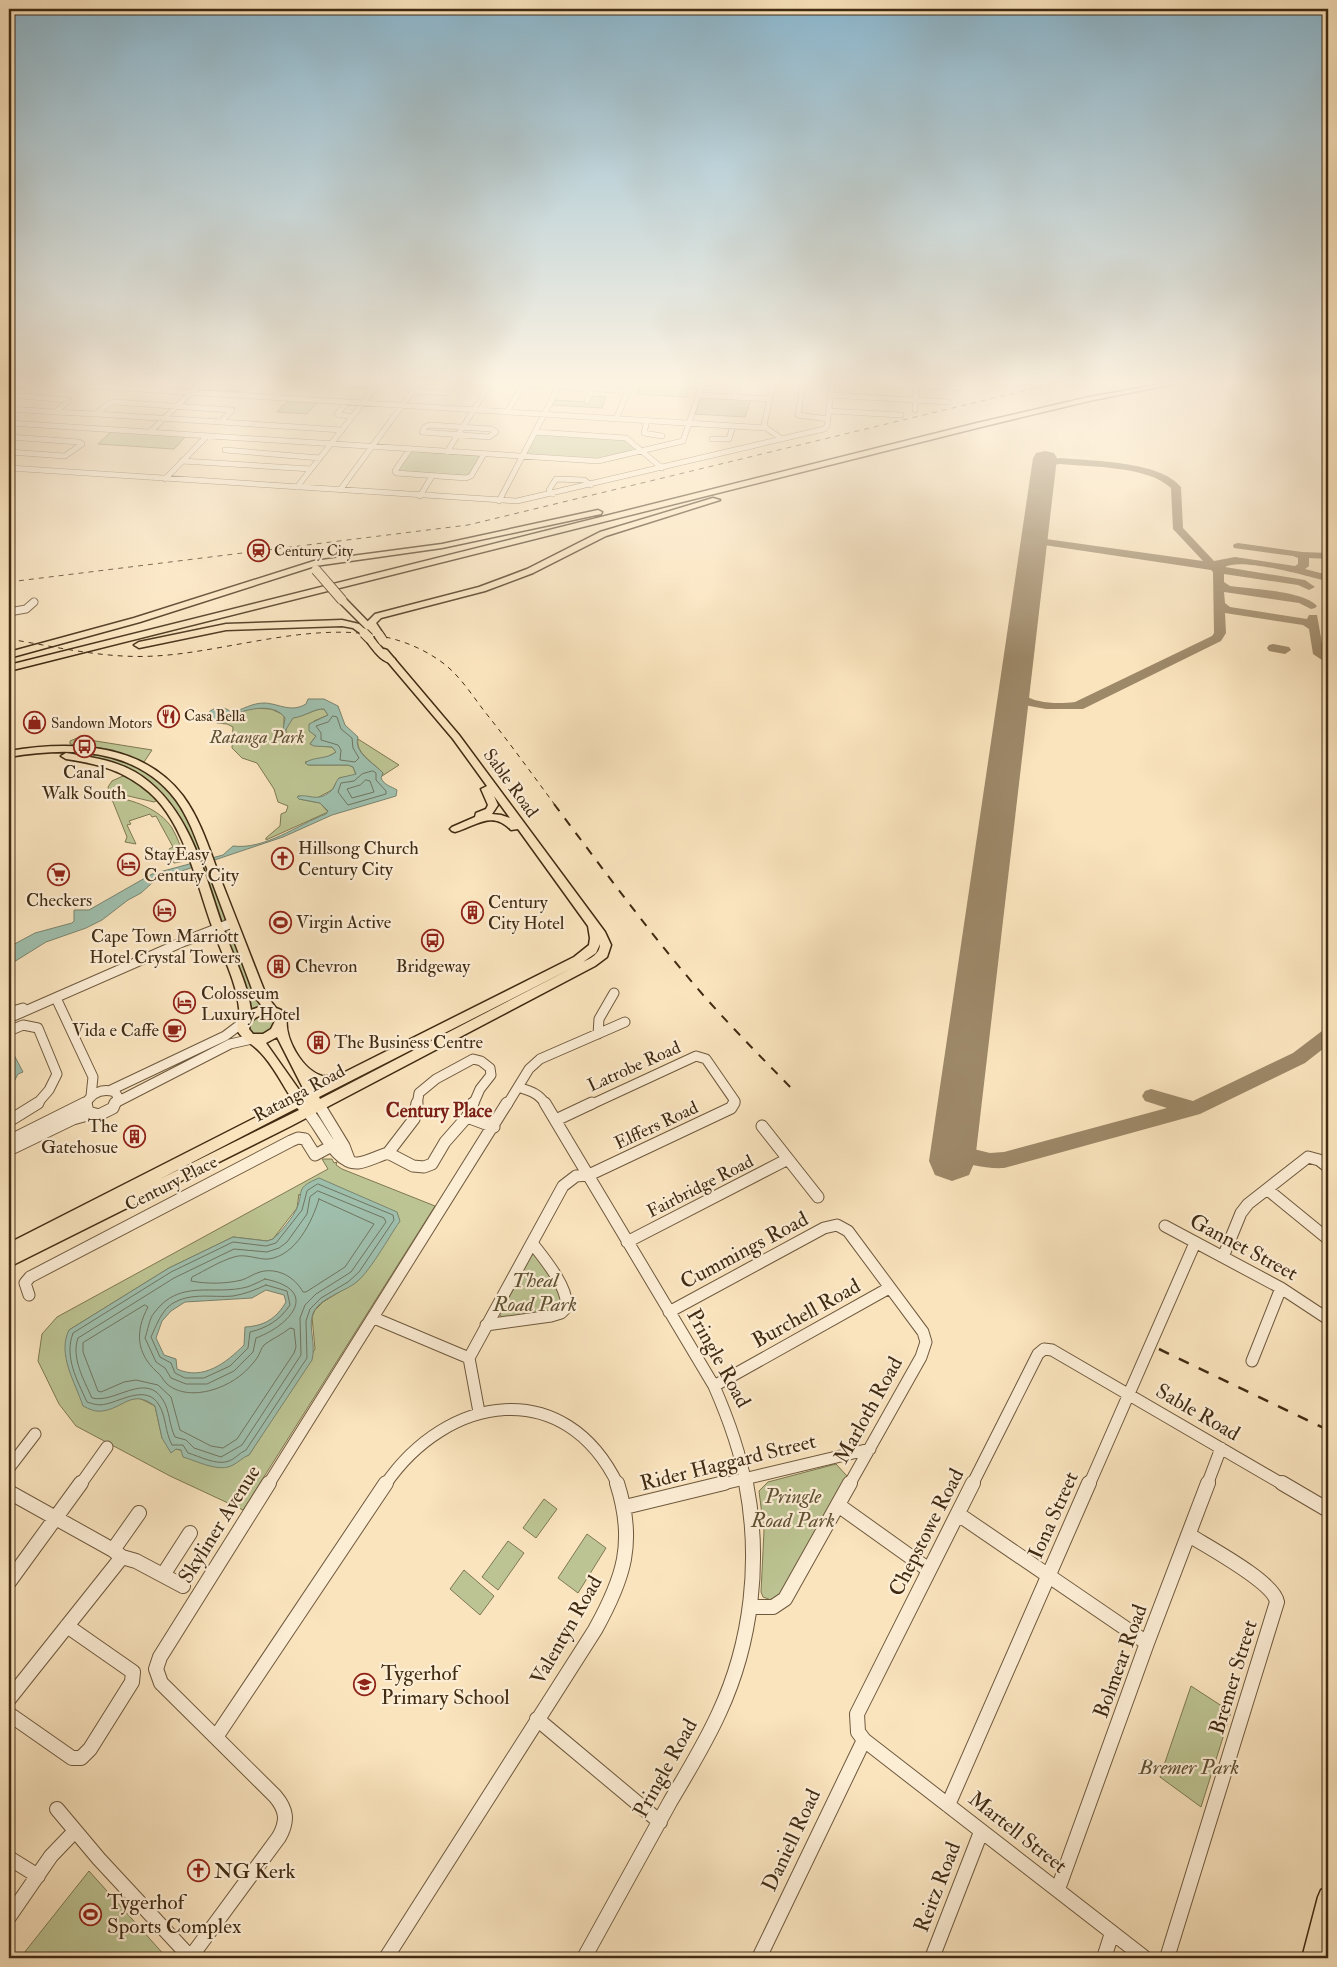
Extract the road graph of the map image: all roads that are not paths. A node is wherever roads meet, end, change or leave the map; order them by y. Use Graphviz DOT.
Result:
graph roads {
  1 [pos="120,476"];
  2 [pos="168,476"];
  3 [pos="305,476"];
  4 [pos="351,476"];
  5 [pos="432,476"];
  6 [pos="470,476"];
  7 [pos="512,476"];
  8 [pos="629,476"];
  9 [pos="753,476"];
  10 [pos="777,476"];
  11 [pos="802,476"];
  12 [pos="165,479"];
  13 [pos="591,485"];
  14 [pos="296,487"];
  15 [pos="340,490"];
  16 [pos="747,490"];
  17 [pos="553,494"];
  18 [pos="420,496"];
  19 [pos="664,498"];
  20 [pos="499,501"];
  21 [pos="313,567"];
  22 [pos="34,602"];
  23 [pos="402,609"];
  24 [pos="9,612"];
  25 [pos="357,616"];
  26 [pos="300,623"];
  27 [pos="375,638"];
  28 [pos="124,646"];
  29 [pos="9,655"];
  30 [pos="9,660"];
  31 [pos="395,664"];
  32 [pos="9,668"];
  33 [pos="9,675"];
  34 [pos="9,754"];
  35 [pos="9,761"];
  36 [pos="474,761"];
  37 [pos="178,796"];
  38 [pos="178,821"];
  39 [pos="554,871"];
  40 [pos="232,923"];
  41 [pos="218,928"];
  42 [pos="598,951"];
  43 [pos="614,993"];
  44 [pos="56,998"];
  45 [pos="271,1010"];
  46 [pos="12,1013"];
  47 [pos="245,1020"];
  48 [pos="625,1022"];
  49 [pos="20,1026"];
  50 [pos="280,1027"];
  51 [pos="9,1031"];
  52 [pos="598,1034"];
  53 [pos="253,1039"];
  54 [pos="295,1060"];
  55 [pos="360,1070"];
  56 [pos="93,1077"];
  57 [pos="518,1088"];
  58 [pos="110,1090"];
  59 [pos="89,1099"];
  60 [pos="117,1102"];
  61 [pos="310,1103"];
  62 [pos="735,1103"];
  63 [pos="91,1114"];
  64 [pos="467,1117"];
  65 [pos="556,1120"];
  66 [pos="9,1121"];
  67 [pos="762,1126"];
  68 [pos="494,1127"];
  69 [pos="9,1141"];
  70 [pos="337,1143"];
  71 [pos="9,1150"];
  72 [pos="388,1153"];
  73 [pos="788,1159"];
  74 [pos="1328,1166"];
  75 [pos="589,1175"];
  76 [pos="1268,1190"];
  77 [pos="818,1197"];
  78 [pos="1165,1226"];
  79 [pos="1328,1239"];
  80 [pos="627,1242"];
  81 [pos="532,1243"];
  82 [pos="1195,1243"];
  83 [pos="9,1250"];
  84 [pos="1223,1257"];
  85 [pos="9,1261"];
  86 [pos="889,1288"];
  87 [pos="1281,1288"];
  88 [pos="28,1295"];
  89 [pos="669,1312"];
  90 [pos="374,1318"];
  91 [pos="1328,1319"];
  92 [pos="486,1326"];
  93 [pos="1048,1349"];
  94 [pos="469,1358"];
  95 [pos="1252,1361"];
  96 [pos="714,1386"];
  97 [pos="1129,1394"];
  98 [pos="479,1412"];
  99 [pos="35,1434"];
  100 [pos="107,1447"];
  101 [pos="1221,1448"];
  102 [pos="870,1450"];
  103 [pos="9,1468"];
  104 [pos="747,1477"];
  105 [pos="9,1492"];
  106 [pos="838,1505"];
  107 [pos="625,1507"];
  108 [pos="1328,1510"];
  109 [pos="139,1513"];
  110 [pos="958,1514"];
  111 [pos="56,1518"];
  112 [pos="190,1533"];
  113 [pos="1189,1536"];
  114 [pos="117,1553"];
  115 [pos="929,1570"];
  116 [pos="163,1575"];
  117 [pos="1048,1576"];
  118 [pos="9,1582"];
  119 [pos="184,1586"];
  120 [pos="750,1607"];
  121 [pos="66,1626"];
  122 [pos="1147,1643"];
  123 [pos="9,1699"];
  124 [pos="9,1714"];
  125 [pos="537,1719"];
  126 [pos="216,1737"];
  127 [pos="864,1740"];
  128 [pos="948,1804"];
  129 [pos="56,1809"];
  130 [pos="660,1822"];
  131 [pos="75,1831"];
  132 [pos="981,1832"];
  133 [pos="9,1858"];
  134 [pos="38,1876"];
  135 [pos="1058,1889"];
  136 [pos="1328,1897"];
  137 [pos="9,1916"];
  138 [pos="1112,1933"];
  139 [pos="1319,1953"];
  140 [pos="191,1958"];
  141 [pos="386,1958"];
  142 [pos="584,1958"];
  143 [pos="759,1958"];
  144 [pos="932,1958"];
  145 [pos="1104,1958"];
  146 [pos="1145,1958"];
  147 [pos="1167,1958"];
  1 -- 12 [label="street"];
  2 -- 12 [label="street"];
  3 -- 14 [label="street"];
  4 -- 15 [label="street"];
  5 -- 6 [label="street"];
  5 -- 18 [label="street"];
  7 -- 20 [label="street"];
  8 -- 13 [label="street"];
  9 -- 19 [label="highway"];
  10 -- 32 [label="highway"];
  11 -- 16 [label="highway"];
  12 -- 14 [label="street"];
  13 -- 17 [label="street"];
  13 -- 17 [label="street"];
  14 -- 15 [label="street"];
  15 -- 18 [label="street"];
  16 -- 23 [label="highway"];
  16 -- 28 [label="highway"];
  17 -- 20 [label="street"];
  18 -- 20 [label="street"];
  19 -- 21 [label="highway"];
  19 -- 30 [label="highway"];
  21 -- 25 [label="main road, Sable Road, bridge"];
  21 -- 29 [label="highway"];
  22 -- 24 [label="street"];
  23 -- 25 [label="highway"];
  23 -- 27 [label="highway"];
  25 -- 26 [label="highway"];
  25 -- 27 [label="main road, Sable Road"];
  26 -- 27 [label="highway"];
  26 -- 28 [label="highway"];
  27 -- 31 [label="highway"];
  27 -- 31 [label="main road, Sable Road"];
  28 -- 33 [label="highway"];
  31 -- 36 [label="main road, Sable Road"];
  34 -- 37 [label="main road"];
  35 -- 38 [label="main road"];
  36 -- 39 [label="main road, Sable Road"];
  36 -- 39 [label="main road"];
  37 -- 38 [label="main road"];
  37 -- 40 [label="main road"];
  38 -- 41 [label="main road"];
  39 -- 42 [label="main road, Sable Road"];
  40 -- 41 [label="street"];
  40 -- 45 [label="main road"];
  41 -- 44 [label="street"];
  41 -- 47 [label="main road"];
  42 -- 55 [label="main road, Ratanga Road"];
  42 -- 61 [label="main road, Ratanga Road"];
  43 -- 52 [label="street"];
  44 -- 46 [label="street"];
  44 -- 56 [label="street"];
  45 -- 47 [label="main road"];
  45 -- 50 [label="main road"];
  46 -- 49 [label="street"];
  47 -- 53 [label="main road"];
  47 -- 58 [label="street"];
  48 -- 52 [label="street, Skyliner Avenue"];
  49 -- 51 [label="street"];
  49 -- 66 [label="street"];
  50 -- 53 [label="main road"];
  50 -- 54 [label="main road"];
  52 -- 57 [label="street, Skyliner Avenue"];
  53 -- 60 [label="street"];
  53 -- 61 [label="main road"];
  54 -- 55 [label="main road"];
  54 -- 61 [label="main road"];
  55 -- 61 [label="main road, Ratanga Road"];
  56 -- 58 [label="street"];
  56 -- 59 [label="street"];
  57 -- 65 [label="street, Pringle Road"];
  57 -- 68 [label="street, Skyliner Avenue"];
  58 -- 59 [label="street"];
  58 -- 60 [label="street"];
  59 -- 63 [label="street"];
  59 -- 69 [label="street"];
  60 -- 63 [label="street"];
  61 -- 70 [label="street"];
  61 -- 83 [label="main road, Ratanga Road"];
  61 -- 85 [label="main road, Ratanga Road"];
  62 -- 65 [label="street, Latrobe Road"];
  62 -- 75 [label="street, Elffers Road"];
  63 -- 71 [label="street"];
  64 -- 68 [label="street"];
  64 -- 72 [label="street"];
  64 -- 72 [label="street"];
  65 -- 75 [label="street, Pringle Road"];
  67 -- 73 [label="street"];
  68 -- 90 [label="street, Skyliner Avenue"];
  70 -- 72 [label="street"];
  70 -- 88 [label="street, Century Place"];
  73 -- 77 [label="street"];
  73 -- 80 [label="street, Fairbridge Road"];
  74 -- 76 [label="street"];
  75 -- 80 [label="street, Pringle Road"];
  75 -- 81 [label="street"];
  76 -- 79 [label="street"];
  76 -- 84 [label="street"];
  78 -- 82 [label="street, Gannet Street"];
  80 -- 89 [label="street, Pringle Road"];
  81 -- 92 [label="street"];
  81 -- 92 [label="street"];
  82 -- 84 [label="street, Gannet Street"];
  82 -- 97 [label="street, Iona Street"];
  84 -- 87 [label="street, Gannet Street"];
  86 -- 89 [label="street, Cummings Road"];
  86 -- 96 [label="street, Burchell Road"];
  86 -- 102 [label="street, Marloth Road"];
  87 -- 91 [label="street, Gannet Street"];
  87 -- 95 [label="street"];
  89 -- 96 [label="street, Pringle Road"];
  90 -- 94 [label="street"];
  90 -- 126 [label="street, Skyliner Avenue"];
  92 -- 94 [label="street"];
  93 -- 97 [label="street, Sable Road"];
  93 -- 110 [label="street, Chepstowe Road"];
  94 -- 98 [label="street"];
  96 -- 104 [label="street, Pringle Road"];
  97 -- 101 [label="street, Sable Road"];
  97 -- 117 [label="street, Iona Street"];
  98 -- 107 [label="street, Valentyn Road"];
  98 -- 126 [label="street, Valentyn Road"];
  99 -- 103 [label="street"];
  100 -- 111 [label="street"];
  101 -- 108 [label="street, Sable Road"];
  101 -- 113 [label="street, Bolmear Road"];
  102 -- 104 [label="street, Rider Haggard Street"];
  102 -- 106 [label="street, Marloth Road"];
  104 -- 107 [label="street, Rider Haggard Street"];
  104 -- 120 [label="street, Pringle Road"];
  105 -- 111 [label="street"];
  106 -- 115 [label="street"];
  106 -- 120 [label="street, Marloth Road"];
  107 -- 125 [label="street, Valentyn Road"];
  109 -- 114 [label="street"];
  110 -- 115 [label="street, Chepstowe Road"];
  110 -- 117 [label="street"];
  111 -- 114 [label="street"];
  111 -- 118 [label="street"];
  112 -- 116 [label="street"];
  113 -- 122 [label="street, Bolmear Road"];
  113 -- 147 [label="street, Bremer Street"];
  114 -- 116 [label="street"];
  114 -- 121 [label="street"];
  115 -- 127 [label="street, Chepstowe Road"];
  116 -- 119 [label="street"];
  117 -- 122 [label="street"];
  117 -- 128 [label="street, Iona Street"];
  120 -- 130 [label="street, Pringle Road"];
  121 -- 123 [label="street"];
  121 -- 124 [label="street"];
  122 -- 135 [label="street, Bolmear Road"];
  125 -- 130 [label="street"];
  125 -- 141 [label="street, Valentyn Road"];
  126 -- 140 [label="street, Skyliner Avenue"];
  127 -- 128 [label="street, Martell Street"];
  127 -- 143 [label="street, Daniell Road"];
  128 -- 132 [label="street, Martell Street"];
  129 -- 131 [label="street"];
  130 -- 142 [label="street, Pringle Road"];
  131 -- 134 [label="street"];
  131 -- 140 [label="street"];
  132 -- 135 [label="street, Martell Street"];
  132 -- 144 [label="street, Reitz Road"];
  133 -- 134 [label="street"];
  134 -- 137 [label="street"];
  135 -- 138 [label="street, Martell Street"];
  136 -- 139 [label="main road"];
  138 -- 145 [label="street"];
  138 -- 146 [label="street, Martell Street"];
}
